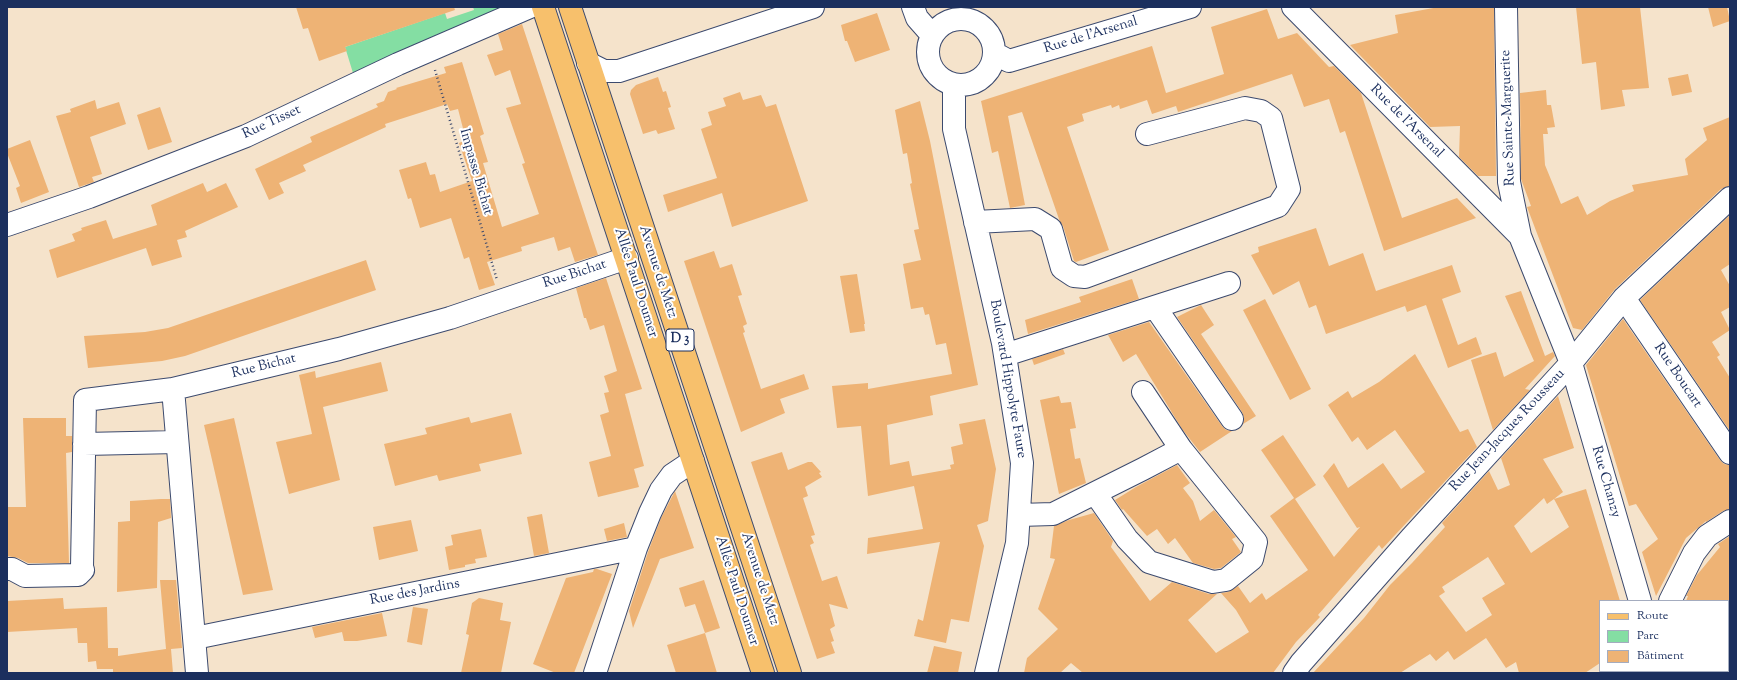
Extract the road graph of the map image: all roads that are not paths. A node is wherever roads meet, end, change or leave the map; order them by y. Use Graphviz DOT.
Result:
graph roads {
  1 [pos="530,7"];
  2 [pos="543,7"];
  3 [pos="570,7"];
  4 [pos="813,7"];
  5 [pos="913,7"];
  6 [pos="1190,7"];
  7 [pos="1293,7"];
  8 [pos="1506,7"];
  9 [pos="968,13"];
  10 [pos="932,35"];
  11 [pos="994,53"];
  12 [pos="588,63"];
  13 [pos="954,85"];
  14 [pos="1146,134"];
  15 [pos="1730,198"];
  16 [pos="975,222"];
  17 [pos="8,224"];
  18 [pos="1520,236"];
  19 [pos="627,258"];
  20 [pos="1229,283"];
  21 [pos="1624,298"];
  22 [pos="1154,306"];
  23 [pos="1005,355"];
  24 [pos="1571,363"];
  25 [pos="173,389"];
  26 [pos="1143,392"];
  27 [pos="1232,419"];
  28 [pos="178,442"];
  29 [pos="84,444"];
  30 [pos="1181,448"];
  31 [pos="1730,453"];
  32 [pos="693,461"];
  33 [pos="1095,492"];
  34 [pos="1018,515"];
  35 [pos="1730,521"];
  36 [pos="636,548"];
  37 [pos="7,569"];
  38 [pos="1640,600"];
  39 [pos="1670,600"];
  40 [pos="195,638"];
  41 [pos="197,673"];
  42 [pos="595,673"];
  43 [pos="763,673"];
  44 [pos="790,673"];
  45 [pos="986,673"];
  46 [pos="1294,673"];
  1 -- 17 [label="street, Rue Tisset"];
  2 -- 19 [label="main road, Allée Paul Doumer / D 3"];
  3 -- 12 [label="main road, Avenue de Metz / D 3"];
  4 -- 12 [label="street"];
  5 -- 10 [label="street"];
  6 -- 11 [label="street, Rue de l'Arsenal"];
  7 -- 18 [label="street, Rue de l'Arsenal"];
  8 -- 18 [label="street, Rue Sainte-Marguerite"];
  9 -- 10 [label="street"];
  9 -- 11 [label="street"];
  10 -- 13 [label="street"];
  11 -- 13 [label="street"];
  12 -- 44 [label="main road, Avenue de Metz / D 3"];
  13 -- 16 [label="street, Boulevard Hippolyte Faure"];
  14 -- 16 [label="street"];
  15 -- 21 [label="street, Rue Jean-Jacques Rousseau"];
  16 -- 23 [label="street, Boulevard Hippolyte Faure"];
  18 -- 24 [label="street, Rue Sainte-Marguerite"];
  19 -- 25 [label="street, Rue Bichat"];
  19 -- 32 [label="main road, Allée Paul Doumer / D 3"];
  20 -- 22 [label="street"];
  21 -- 24 [label="street, Rue Jean-Jacques Rousseau"];
  21 -- 31 [label="street, Rue Boucart"];
  22 -- 23 [label="street"];
  22 -- 27 [label="street"];
  23 -- 34 [label="street, Boulevard Hippolyte Faure"];
  24 -- 38 [label="street, Rue Chanzy"];
  24 -- 46 [label="street, Rue Jean-Jacques Rousseau"];
  25 -- 28 [label="street"];
  25 -- 29 [label="street, Rue Bichat"];
  26 -- 30 [label="street"];
  28 -- 29 [label="street"];
  28 -- 40 [label="street"];
  29 -- 37 [label="street"];
  30 -- 33 [label="street"];
  30 -- 33 [label="street"];
  32 -- 36 [label="street"];
  32 -- 43 [label="main road, Allée Paul Doumer / D 3"];
  33 -- 34 [label="street"];
  34 -- 45 [label="street, Boulevard Hippolyte Faure"];
  35 -- 39 [label="street"];
  36 -- 40 [label="street, Rue des Jardins"];
  36 -- 42 [label="street"];
  40 -- 41 [label="street"];
}
